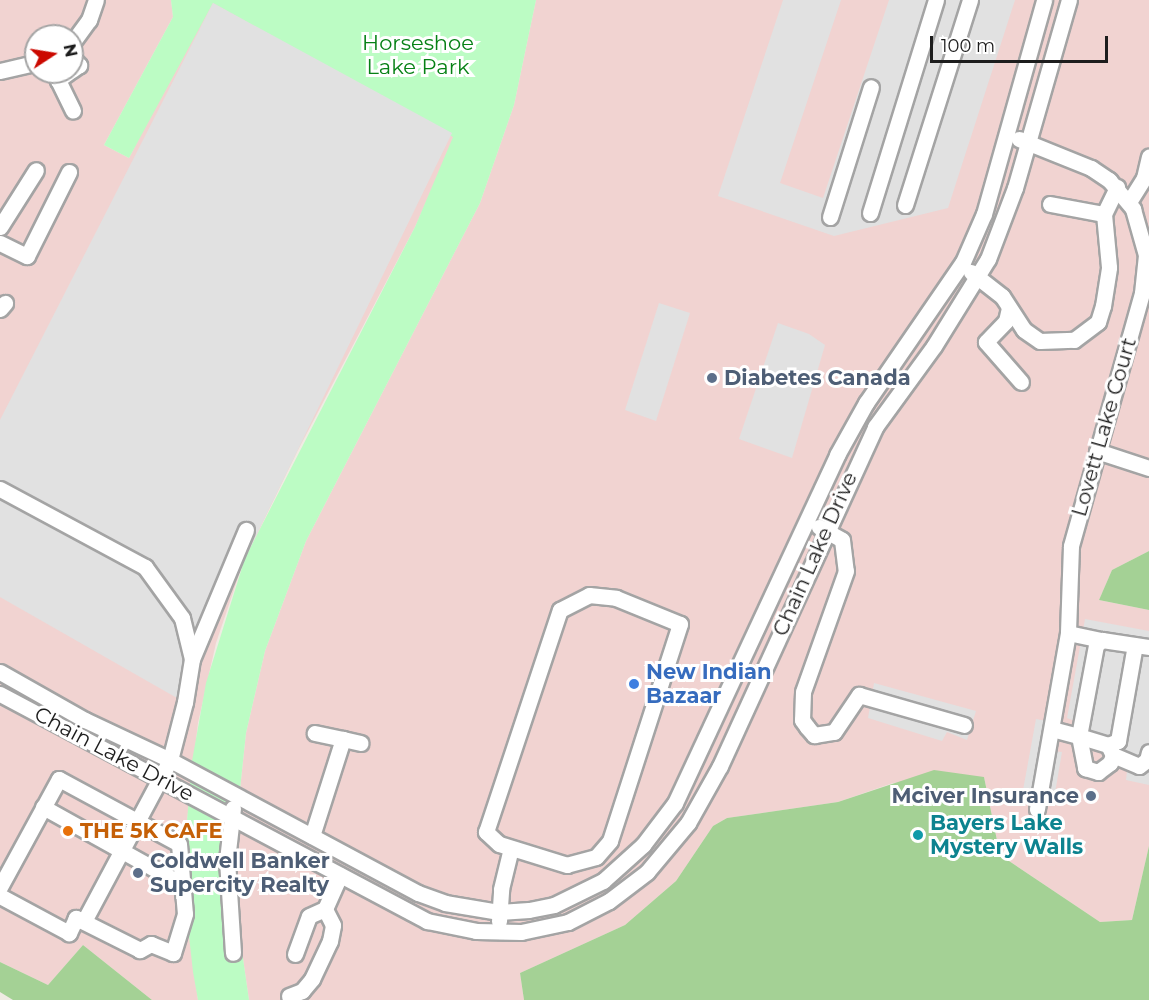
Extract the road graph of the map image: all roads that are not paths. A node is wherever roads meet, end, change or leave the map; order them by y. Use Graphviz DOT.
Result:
graph roads {
  1 [pos="96,0"];
  2 [pos="936,0"];
  3 [pos="970,0"];
  4 [pos="1044,0"];
  5 [pos="1069,0"];
  6 [pos="84,27"];
  7 [pos="24,66"];
  8 [pos="0,71"];
  9 [pos="59,84"];
  10 [pos="871,87"];
  11 [pos="72,111"];
  12 [pos="1007,135"];
  13 [pos="1028,142"];
  14 [pos="1149,157"];
  15 [pos="36,170"];
  16 [pos="69,172"];
  17 [pos="1117,188"];
  18 [pos="1129,202"];
  19 [pos="1050,204"];
  20 [pos="905,205"];
  21 [pos="870,213"];
  22 [pos="1104,214"];
  23 [pos="830,217"];
  24 [pos="0,227"];
  25 [pos="0,243"];
  26 [pos="961,266"];
  27 [pos="978,276"];
  28 [pos="1145,295"];
  29 [pos="1009,308"];
  30 [pos="1022,382"];
  31 [pos="1097,451"];
  32 [pos="1149,468"];
  33 [pos="0,489"];
  34 [pos="807,518"];
  35 [pos="246,530"];
  36 [pos="825,532"];
  37 [pos="1068,633"];
  38 [pos="1102,640"];
  39 [pos="1142,646"];
  40 [pos="192,659"];
  41 [pos="0,672"];
  42 [pos="0,694"];
  43 [pos="964,725"];
  44 [pos="1052,729"];
  45 [pos="315,733"];
  46 [pos="1079,736"];
  47 [pos="343,739"];
  48 [pos="362,743"];
  49 [pos="1111,750"];
  50 [pos="1149,752"];
  51 [pos="170,760"];
  52 [pos="159,777"];
  53 [pos="237,796"];
  54 [pos="43,807"];
  55 [pos="1036,809"];
  56 [pos="230,816"];
  57 [pos="136,820"];
  58 [pos="288,823"];
  59 [pos="312,836"];
  60 [pos="281,842"];
  61 [pos="511,848"];
  62 [pos="120,852"];
  63 [pos="340,875"];
  64 [pos="183,885"];
  65 [pos="0,887"];
  66 [pos="0,896"];
  67 [pos="326,909"];
  68 [pos="499,912"];
  69 [pos="84,921"];
  70 [pos="499,933"];
  71 [pos="233,953"];
  72 [pos="295,954"];
  73 [pos="289,996"];
  1 -- 6 [label="street"];
  2 -- 21 [label="street"];
  3 -- 20 [label="street"];
  4 -- 12 [label="street, Chain Lake Drive"];
  5 -- 13 [label="street, Chain Lake Drive"];
  7 -- 8 [label="street"];
  9 -- 11 [label="street"];
  10 -- 23 [label="street"];
  12 -- 13 [label="street, Lovett Lake Court"];
  12 -- 26 [label="street, Chain Lake Drive"];
  13 -- 17 [label="street, Lovett Lake Court"];
  13 -- 27 [label="street, Chain Lake Drive"];
  14 -- 18 [label="street"];
  15 -- 24 [label="street"];
  16 -- 25 [label="street"];
  17 -- 18 [label="street, Lovett Lake Court"];
  17 -- 22 [label="street"];
  18 -- 28 [label="street, Lovett Lake Court"];
  19 -- 22 [label="street"];
  22 -- 29 [label="street"];
  26 -- 27 [label="street"];
  26 -- 34 [label="street, Chain Lake Drive"];
  27 -- 29 [label="street"];
  27 -- 36 [label="street, Chain Lake Drive"];
  28 -- 31 [label="street, Lovett Lake Court"];
  29 -- 30 [label="street"];
  31 -- 32 [label="street"];
  31 -- 37 [label="street, Lovett Lake Court"];
  33 -- 40 [label="street"];
  34 -- 36 [label="street"];
  34 -- 68 [label="street, Chain Lake Drive"];
  35 -- 40 [label="street"];
  36 -- 43 [label="street"];
  36 -- 70 [label="street, Chain Lake Drive"];
  37 -- 38 [label="street"];
  37 -- 44 [label="street, Lovett Lake Court"];
  38 -- 39 [label="street"];
  38 -- 46 [label="street"];
  39 -- 49 [label="street"];
  40 -- 51 [label="street"];
  41 -- 51 [label="street, Chain Lake Drive"];
  42 -- 52 [label="street, Chain Lake Drive"];
  44 -- 46 [label="street"];
  44 -- 55 [label="street, Lovett Lake Court"];
  45 -- 47 [label="street"];
  46 -- 49 [label="street"];
  46 -- 49 [label="street"];
  47 -- 48 [label="street"];
  47 -- 59 [label="street"];
  49 -- 50 [label="street"];
  51 -- 52 [label="street"];
  51 -- 53 [label="street, Chain Lake Drive"];
  52 -- 56 [label="street, Chain Lake Drive"];
  52 -- 57 [label="street"];
  53 -- 56 [label="street"];
  53 -- 58 [label="street, Chain Lake Drive"];
  54 -- 57 [label="street"];
  54 -- 62 [label="street"];
  54 -- 65 [label="street"];
  56 -- 60 [label="street, Chain Lake Drive"];
  56 -- 71 [label="street"];
  57 -- 62 [label="street"];
  57 -- 64 [label="street"];
  58 -- 59 [label="street, Chain Lake Drive"];
  58 -- 60 [label="street"];
  59 -- 68 [label="street, Chain Lake Drive"];
  60 -- 63 [label="street, Chain Lake Drive"];
  61 -- 61 [label="street"];
  61 -- 68 [label="street"];
  62 -- 64 [label="street"];
  62 -- 69 [label="street"];
  63 -- 67 [label="street"];
  63 -- 70 [label="street, Chain Lake Drive"];
  64 -- 69 [label="street"];
  66 -- 69 [label="street"];
  67 -- 72 [label="street"];
  67 -- 73 [label="street"];
  68 -- 70 [label="street"];
}
